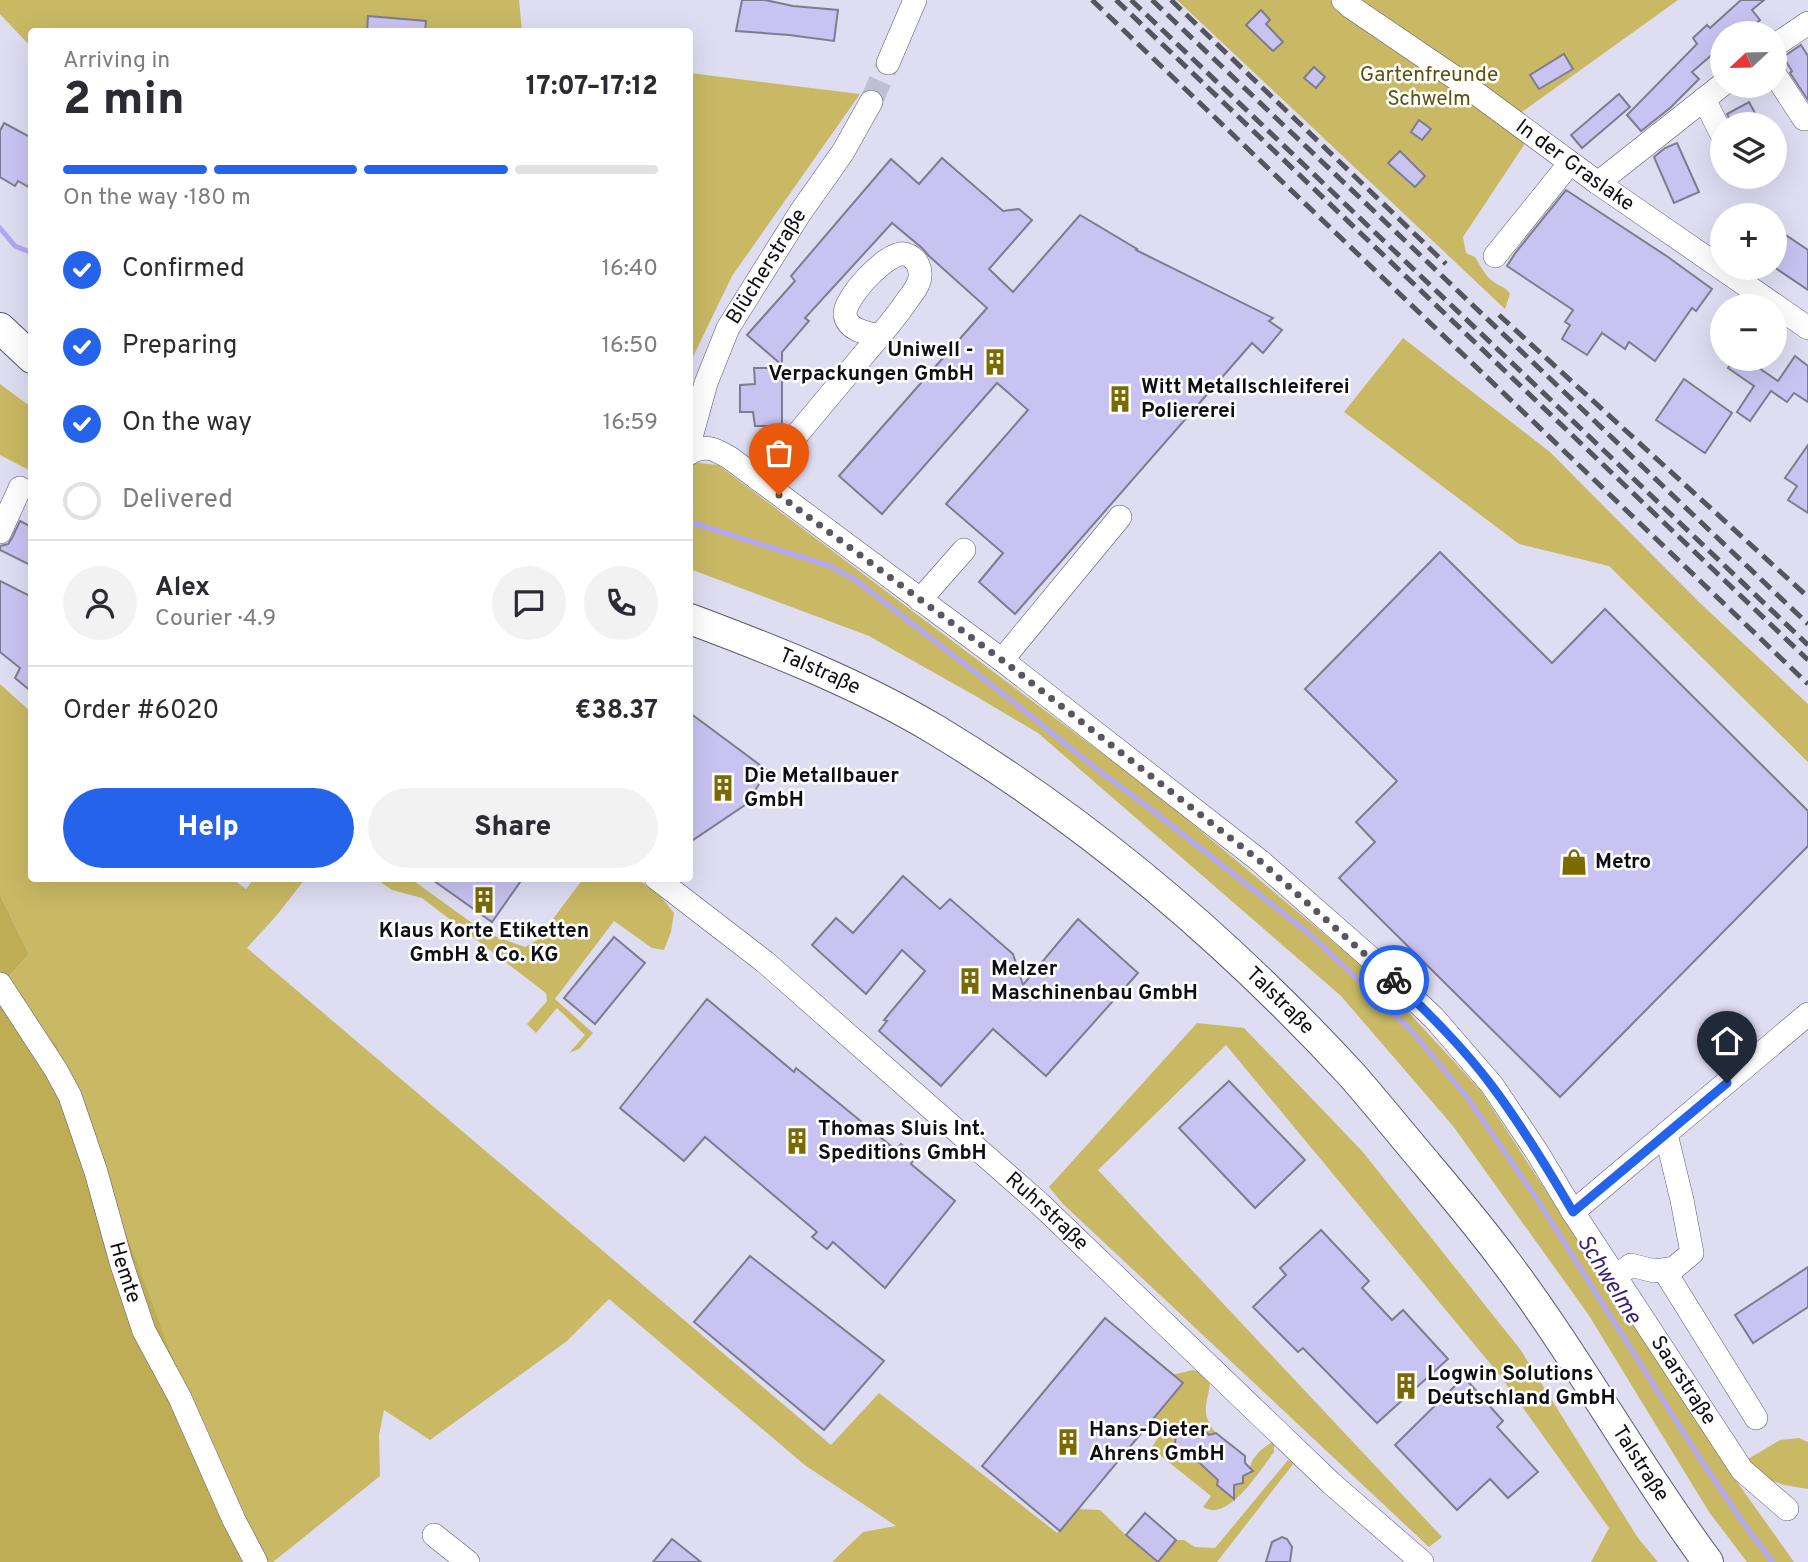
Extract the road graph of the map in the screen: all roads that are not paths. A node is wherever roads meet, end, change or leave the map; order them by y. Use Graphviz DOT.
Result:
graph roads {
  1 [pos="915,0"];
  2 [pos="1343,0"];
  3 [pos="1808,23"];
  4 [pos="1787,37"];
  5 [pos="888,63"];
  6 [pos="1787,93"];
  7 [pos="1710,94"];
  8 [pos="871,102"];
  9 [pos="1804,119"];
  10 [pos="1570,163"];
  11 [pos="1598,183"];
  12 [pos="1495,256"];
  13 [pos="0,328"];
  14 [pos="1808,328"];
  15 [pos="880,335"];
  16 [pos="28,354"];
  17 [pos="693,427"];
  18 [pos="693,452"];
  19 [pos="759,480"];
  20 [pos="17,486"];
  21 [pos="1120,517"];
  22 [pos="0,533"];
  23 [pos="964,550"];
  24 [pos="920,600"];
  25 [pos="693,620"];
  26 [pos="1002,660"];
  27 [pos="661,882"];
  28 [pos="0,984"];
  29 [pos="1808,1014"];
  30 [pos="1666,1133"];
  31 [pos="1573,1212"];
  32 [pos="1664,1270"];
  33 [pos="1615,1277"];
  34 [pos="1756,1418"];
  35 [pos="1787,1509"];
  36 [pos="434,1535"];
  37 [pos="257,1562"];
  38 [pos="468,1562"];
  39 [pos="1422,1562"];
  40 [pos="1708,1562"];
  1 -- 5 [label="street"];
  2 -- 10 [label="street, In der Graslake"];
  3 -- 4 [label="street"];
  6 -- 9 [label="street"];
  7 -- 11 [label="street"];
  8 -- 17 [label="street, Blücherstraße"];
  10 -- 11 [label="street, In der Graslake"];
  10 -- 12 [label="street"];
  11 -- 14 [label="street, In der Graslake"];
  13 -- 16 [label="main road"];
  15 -- 19 [label="street"];
  18 -- 19 [label="street, Saarstraße"];
  19 -- 24 [label="street, Saarstraße"];
  20 -- 22 [label="street"];
  21 -- 26 [label="street"];
  23 -- 24 [label="street"];
  24 -- 26 [label="street, Saarstraße"];
  25 -- 40 [label="main road, Talstraße"];
  26 -- 31 [label="street, Saarstraße"];
  27 -- 39 [label="street, Ruhrstraße"];
  28 -- 37 [label="street, Hemte"];
  29 -- 30 [label="street"];
  30 -- 31 [label="street"];
  30 -- 32 [label="street"];
  31 -- 33 [label="street, Saarstraße"];
  32 -- 33 [label="street"];
  32 -- 34 [label="street"];
  33 -- 35 [label="street, Saarstraße"];
  36 -- 38 [label="street"];
}
